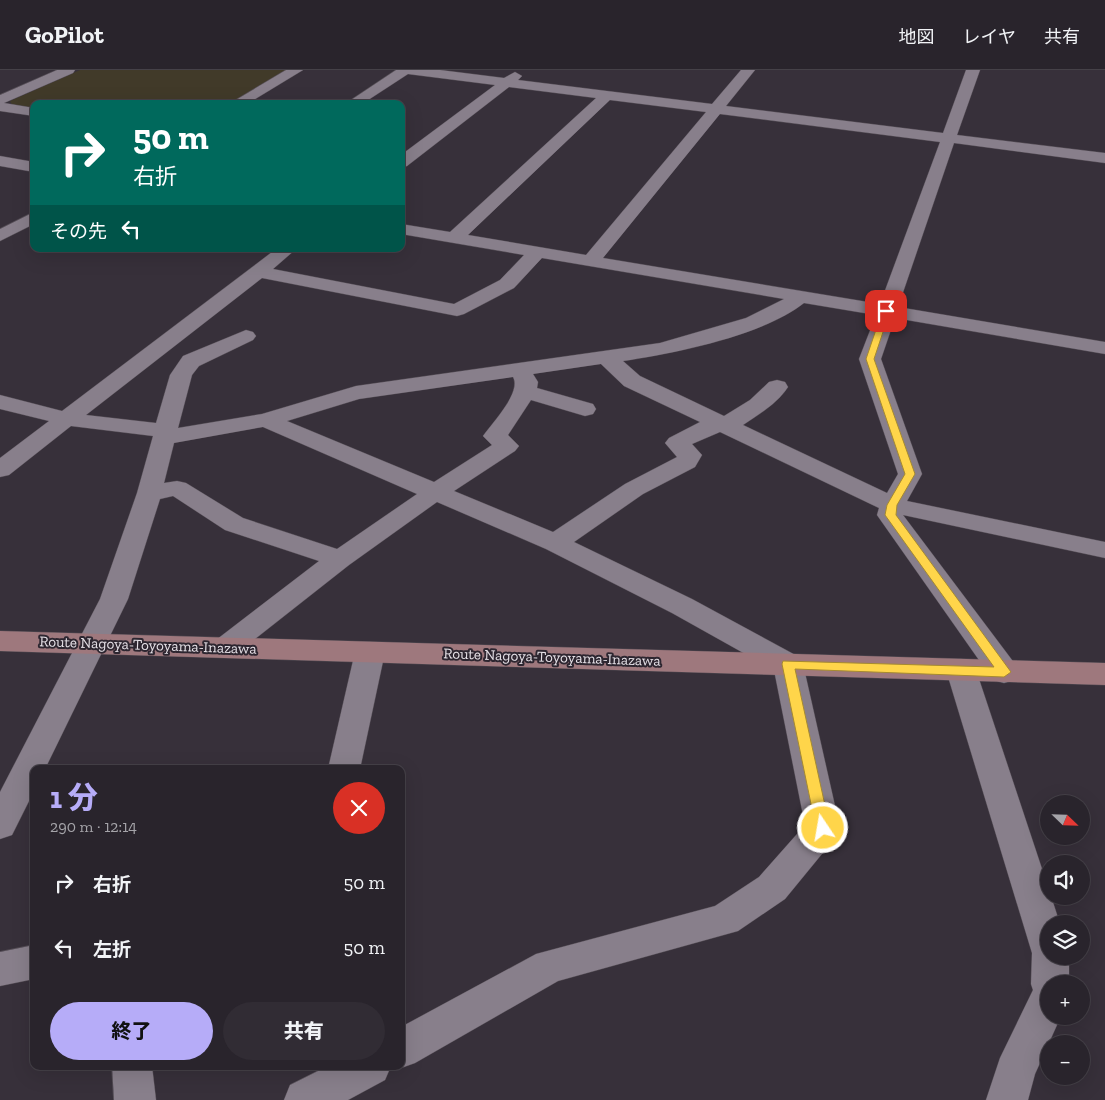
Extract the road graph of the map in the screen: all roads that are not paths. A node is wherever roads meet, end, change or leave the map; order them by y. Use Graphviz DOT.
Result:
graph roads {
  1 [pos="68,70"];
  2 [pos="296,70"];
  3 [pos="405,70"];
  4 [pos="409,70"];
  5 [pos="522,70"];
  6 [pos="748,70"];
  7 [pos="973,70"];
  8 [pos="507,82"];
  9 [pos="607,95"];
  10 [pos="0,100"];
  11 [pos="243,100"];
  12 [pos="358,100"];
  13 [pos="0,107"];
  14 [pos="716,109"];
  15 [pos="30,111"];
  16 [pos="949,138"];
  17 [pos="26,150"];
  18 [pos="1105,158"];
  19 [pos="405,159"];
  20 [pos="2,161"];
  21 [pos="30,166"];
  22 [pos="30,219"];
  23 [pos="405,230"];
  24 [pos="0,236"];
  25 [pos="454,238"];
  26 [pos="283,252"];
  27 [pos="538,252"];
  28 [pos="591,261"];
  29 [pos="257,271"];
  30 [pos="799,297"];
  31 [pos="886,311"];
  32 [pos="246,336"];
  33 [pos="1105,348"];
  34 [pos="605,356"];
  35 [pos="136,365"];
  36 [pos="520,370"];
  37 [pos="181,375"];
  38 [pos="778,387"];
  39 [pos="526,392"];
  40 [pos="0,402"];
  41 [pos="585,409"];
  42 [pos="66,419"];
  43 [pos="265,420"];
  44 [pos="722,424"];
  45 [pos="165,434"];
  46 [pos="0,470"];
  47 [pos="437,491"];
  48 [pos="149,493"];
  49 [pos="892,505"];
  50 [pos="555,542"];
  51 [pos="1105,550"];
  52 [pos="340,559"];
  53 [pos="0,641"];
  54 [pos="91,643"];
  55 [pos="226,647"];
  56 [pos="370,652"];
  57 [pos="788,664"];
  58 [pos="961,670"];
  59 [pos="1004,672"];
  60 [pos="1105,674"];
  61 [pos="345,765"];
  62 [pos="0,825"];
  63 [pos="1040,920"];
  64 [pos="30,963"];
  65 [pos="0,969"];
  66 [pos="1040,1018"];
  67 [pos="405,1047"];
  68 [pos="132,1070"];
  69 [pos="363,1070"];
  70 [pos="134,1100"];
  71 [pos="305,1100"];
  72 [pos="1007,1100"];
  1 -- 10 [label="street"];
  2 -- 11 [label="street"];
  3 -- 12 [label="street"];
  4 -- 8 [label="street"];
  5 -- 8 [label="street"];
  6 -- 14 [label="street"];
  7 -- 16 [label="street"];
  8 -- 9 [label="street"];
  8 -- 19 [label="street"];
  9 -- 14 [label="street"];
  9 -- 25 [label="street"];
  13 -- 15 [label="street"];
  14 -- 16 [label="street"];
  14 -- 28 [label="street"];
  16 -- 18 [label="street"];
  16 -- 31 [label="street"];
  17 -- 20 [label="street"];
  20 -- 21 [label="street"];
  22 -- 24 [label="street"];
  23 -- 25 [label="street"];
  25 -- 27 [label="street"];
  26 -- 29 [label="street"];
  27 -- 28 [label="street"];
  27 -- 29 [label="street"];
  28 -- 30 [label="street"];
  29 -- 35 [label="street"];
  30 -- 31 [label="street"];
  30 -- 34 [label="street"];
  31 -- 33 [label="street"];
  31 -- 49 [label="street"];
  32 -- 37 [label="street"];
  34 -- 36 [label="street"];
  34 -- 44 [label="street"];
  35 -- 37 [label="street"];
  35 -- 42 [label="street"];
  36 -- 39 [label="street"];
  36 -- 43 [label="street"];
  37 -- 45 [label="street"];
  38 -- 44 [label="street"];
  39 -- 41 [label="street"];
  39 -- 47 [label="street"];
  40 -- 42 [label="street"];
  42 -- 45 [label="street"];
  42 -- 46 [label="street"];
  43 -- 45 [label="street"];
  43 -- 47 [label="street"];
  44 -- 49 [label="street"];
  44 -- 50 [label="street"];
  45 -- 48 [label="street"];
  47 -- 50 [label="street"];
  47 -- 52 [label="street"];
  48 -- 52 [label="street"];
  48 -- 54 [label="street"];
  49 -- 51 [label="street"];
  49 -- 59 [label="street"];
  50 -- 57 [label="street"];
  52 -- 55 [label="street"];
  53 -- 54 [label="main road, Route Nagoya-Toyoyama-Inazawa"];
  54 -- 55 [label="main road, Route Nagoya-Toyoyama-Inazawa"];
  54 -- 62 [label="street"];
  55 -- 56 [label="main road, Route Nagoya-Toyoyama-Inazawa"];
  56 -- 57 [label="main road, Route Nagoya-Toyoyama-Inazawa"];
  56 -- 61 [label="street"];
  57 -- 58 [label="main road, Route Nagoya-Toyoyama-Inazawa"];
  57 -- 67 [label="street"];
  58 -- 59 [label="main road, Route Nagoya-Toyoyama-Inazawa"];
  58 -- 63 [label="street"];
  59 -- 60 [label="main road, Route Nagoya-Toyoyama-Inazawa"];
  64 -- 65 [label="street"];
  66 -- 72 [label="street"];
  68 -- 70 [label="street"];
  69 -- 71 [label="street"];
}
